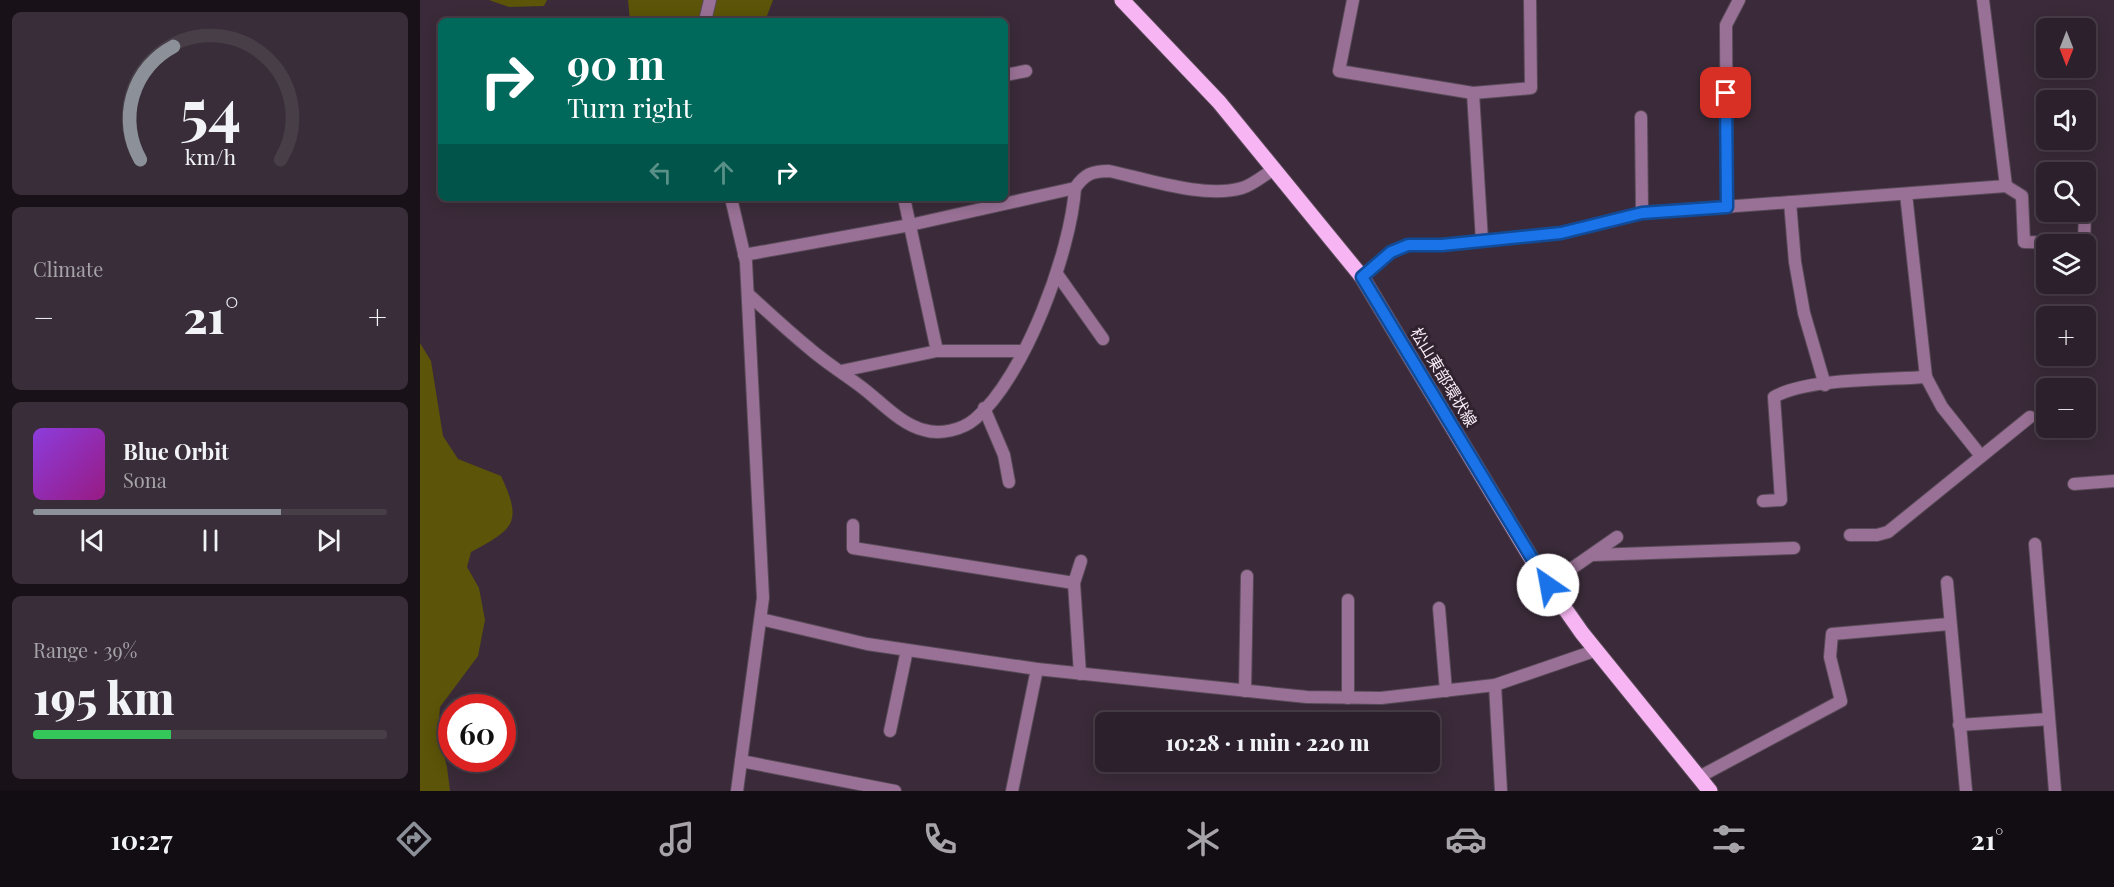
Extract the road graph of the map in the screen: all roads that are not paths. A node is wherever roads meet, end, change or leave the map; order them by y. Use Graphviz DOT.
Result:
graph roads {
  1 [pos="710,0"];
  2 [pos="1122,0"];
  3 [pos="1353,0"];
  4 [pos="1530,0"];
  5 [pos="1739,0"];
  6 [pos="1983,0"];
  7 [pos="706,18"];
  8 [pos="1026,71"];
  9 [pos="1008,74"];
  10 [pos="1473,93"];
  11 [pos="1641,117"];
  12 [pos="1274,169"];
  13 [pos="2006,186"];
  14 [pos="1075,188"];
  15 [pos="1906,194"];
  16 [pos="732,201"];
  17 [pos="905,201"];
  18 [pos="1790,202"];
  19 [pos="1727,207"];
  20 [pos="1642,213"];
  21 [pos="910,225"];
  22 [pos="1482,241"];
  23 [pos="2036,242"];
  24 [pos="744,255"];
  25 [pos="1057,274"];
  26 [pos="1362,277"];
  27 [pos="748,294"];
  28 [pos="1102,339"];
  29 [pos="936,351"];
  30 [pos="1023,351"];
  31 [pos="841,371"];
  32 [pos="1926,377"];
  33 [pos="1825,385"];
  34 [pos="984,408"];
  35 [pos="2030,417"];
  36 [pos="1981,456"];
  37 [pos="2114,481"];
  38 [pos="1009,482"];
  39 [pos="2074,484"];
  40 [pos="1763,501"];
  41 [pos="853,525"];
  42 [pos="1850,535"];
  43 [pos="1617,537"];
  44 [pos="2035,544"];
  45 [pos="1794,548"];
  46 [pos="1593,555"];
  47 [pos="1081,561"];
  48 [pos="1247,576"];
  49 [pos="1947,582"];
  50 [pos="1074,583"];
  51 [pos="1548,585"];
  52 [pos="1348,600"];
  53 [pos="1439,608"];
  54 [pos="761,619"];
  55 [pos="1949,624"];
  56 [pos="907,650"];
  57 [pos="1597,650"];
  58 [pos="1037,669"];
  59 [pos="1080,674"];
  60 [pos="1495,685"];
  61 [pos="1245,691"];
  62 [pos="1446,691"];
  63 [pos="1348,698"];
  64 [pos="2049,719"];
  65 [pos="1959,725"];
  66 [pos="890,731"];
  67 [pos="741,761"];
  68 [pos="1699,777"];
  69 [pos="737,791"];
  70 [pos="895,791"];
  71 [pos="1012,791"];
  72 [pos="1501,791"];
  73 [pos="1710,791"];
  74 [pos="1966,791"];
  75 [pos="2055,791"];
  1 -- 7 [label="street"];
  2 -- 12 [label="main road, 松山東部環状線"];
  3 -- 10 [label="street"];
  4 -- 10 [label="street"];
  5 -- 19 [label="street"];
  6 -- 13 [label="street"];
  8 -- 9 [label="street"];
  10 -- 22 [label="street"];
  11 -- 20 [label="street"];
  12 -- 14 [label="street"];
  12 -- 26 [label="main road, 松山東部環状線"];
  13 -- 15 [label="street"];
  13 -- 23 [label="street"];
  14 -- 21 [label="street"];
  14 -- 25 [label="street"];
  15 -- 18 [label="street"];
  15 -- 32 [label="street"];
  16 -- 24 [label="street"];
  17 -- 21 [label="street"];
  18 -- 19 [label="street"];
  18 -- 33 [label="street"];
  19 -- 20 [label="street"];
  20 -- 22 [label="street"];
  21 -- 24 [label="street"];
  21 -- 29 [label="street"];
  22 -- 26 [label="street"];
  24 -- 27 [label="street"];
  25 -- 28 [label="street"];
  25 -- 30 [label="street"];
  26 -- 51 [label="main road, 松山東部環状線"];
  27 -- 31 [label="street"];
  27 -- 54 [label="street"];
  29 -- 30 [label="street"];
  29 -- 31 [label="street"];
  30 -- 34 [label="street"];
  31 -- 34 [label="street"];
  32 -- 33 [label="street"];
  32 -- 36 [label="street"];
  33 -- 40 [label="street"];
  34 -- 38 [label="street"];
  35 -- 36 [label="street"];
  36 -- 42 [label="street"];
  37 -- 39 [label="street"];
  41 -- 50 [label="street"];
  43 -- 46 [label="street"];
  44 -- 64 [label="street"];
  45 -- 46 [label="street"];
  46 -- 51 [label="street"];
  47 -- 50 [label="street"];
  48 -- 61 [label="street"];
  49 -- 55 [label="street"];
  50 -- 59 [label="street"];
  51 -- 57 [label="main road, 松山東部環状線"];
  52 -- 63 [label="street"];
  53 -- 62 [label="street"];
  54 -- 56 [label="street"];
  54 -- 67 [label="street"];
  55 -- 65 [label="street"];
  55 -- 68 [label="street"];
  56 -- 58 [label="street"];
  56 -- 66 [label="street"];
  57 -- 60 [label="street"];
  57 -- 68 [label="main road, 松山東部環状線"];
  58 -- 59 [label="street"];
  58 -- 71 [label="street"];
  59 -- 61 [label="street"];
  60 -- 62 [label="street"];
  60 -- 72 [label="street"];
  61 -- 63 [label="street"];
  62 -- 63 [label="street"];
  64 -- 65 [label="street"];
  64 -- 75 [label="street"];
  65 -- 74 [label="street"];
  67 -- 69 [label="street"];
  67 -- 70 [label="street"];
  68 -- 73 [label="main road, 松山東部環状線"];
}
